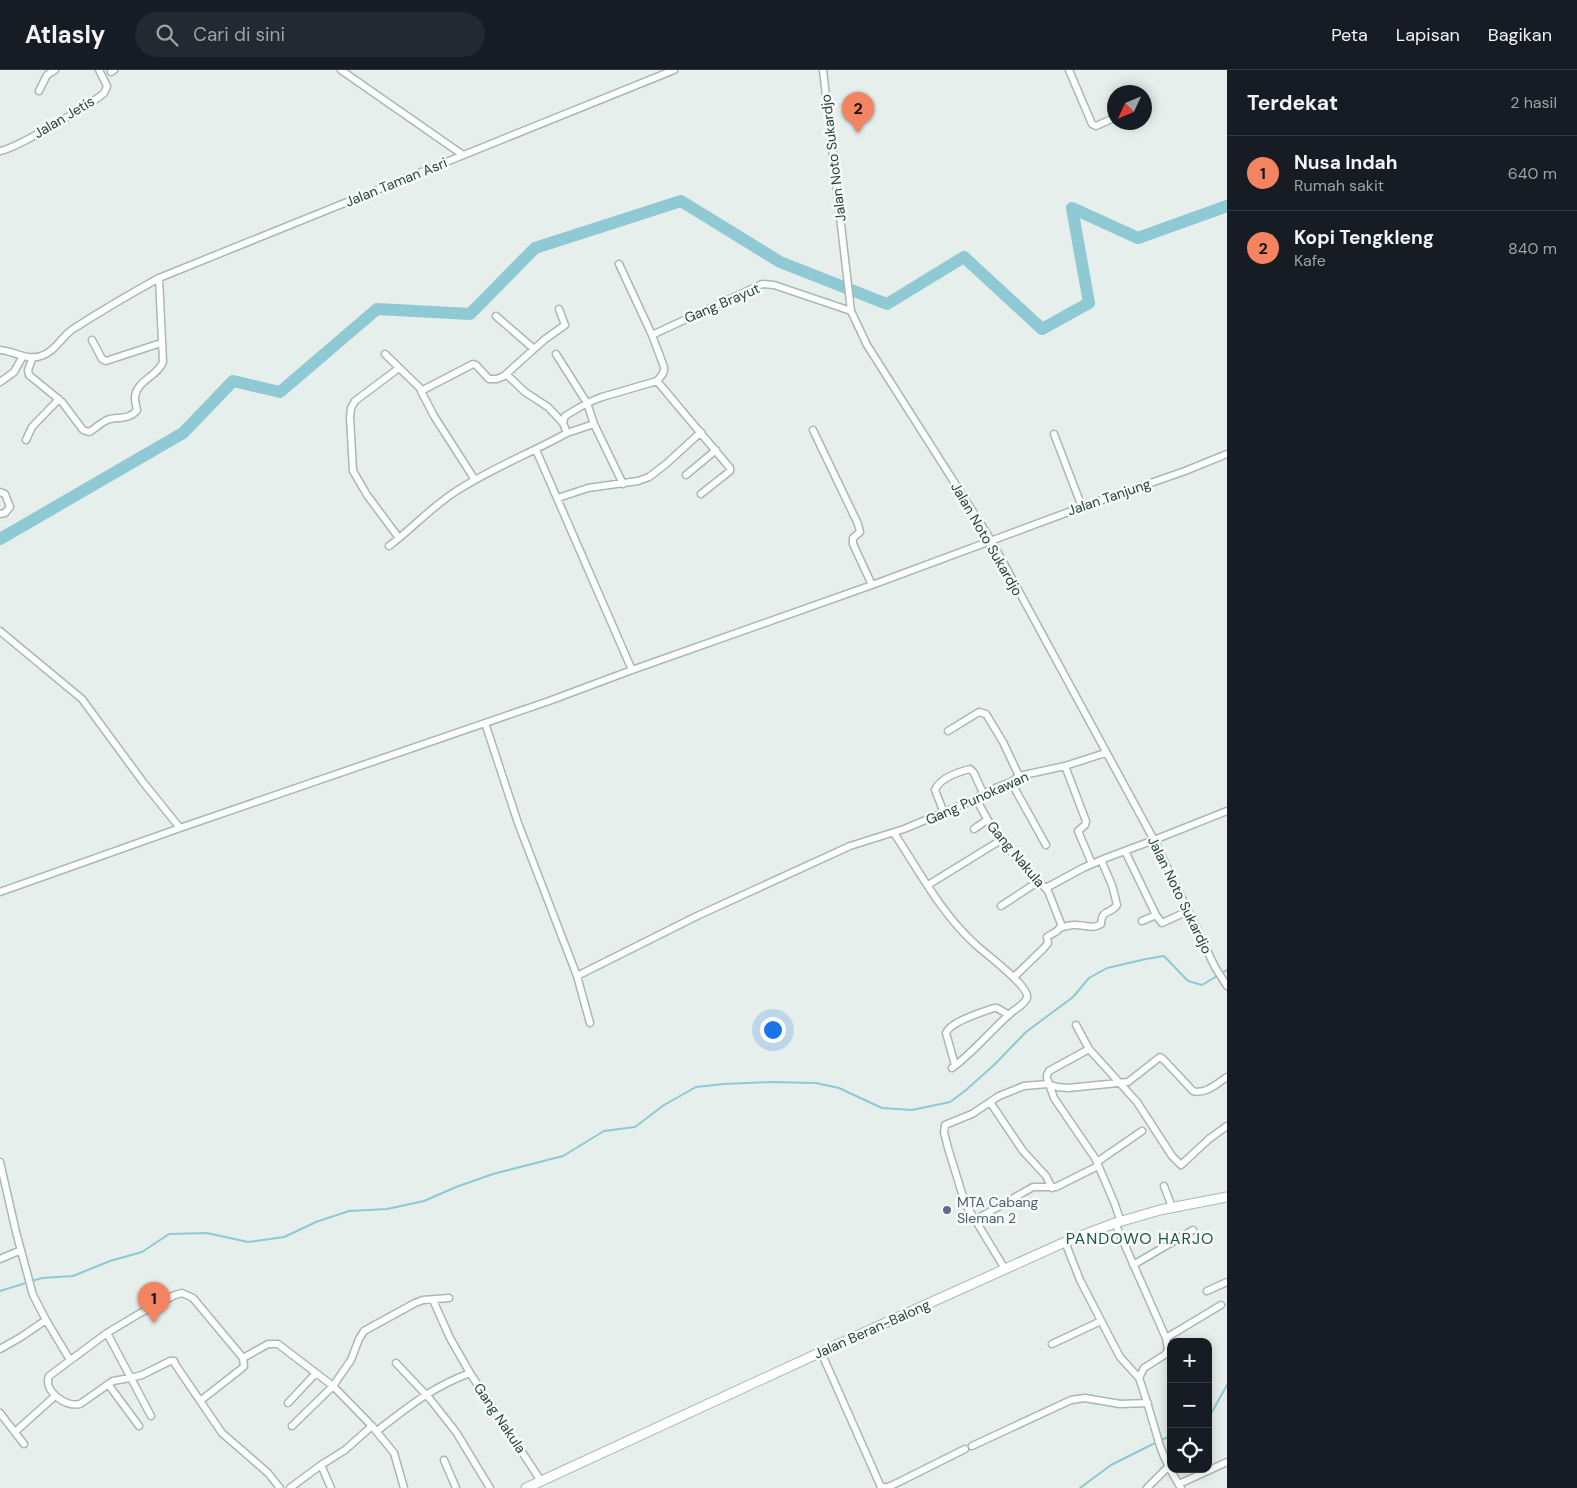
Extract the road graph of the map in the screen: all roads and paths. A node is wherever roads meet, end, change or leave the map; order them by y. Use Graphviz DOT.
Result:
graph roads {
  1 [pos="55,70"];
  2 [pos="99,70"];
  3 [pos="341,70"];
  4 [pos="674,70"];
  5 [pos="823,70"];
  6 [pos="1069,70"];
  7 [pos="46,73"];
  8 [pos="39,91"];
  9 [pos="1107,121"];
  10 [pos="0,151"];
  11 [pos="463,155"];
  12 [pos="619,264"];
  13 [pos="159,278"];
  14 [pos="559,309"];
  15 [pos="851,311"];
  16 [pos="496,316"];
  17 [pos="652,335"];
  18 [pos="92,340"];
  19 [pos="161,343"];
  20 [pos="534,349"];
  21 [pos="0,350"];
  22 [pos="385,354"];
  23 [pos="556,354"];
  24 [pos="23,356"];
  25 [pos="33,357"];
  26 [pos="399,368"];
  27 [pos="506,374"];
  28 [pos="656,381"];
  29 [pos="0,382"];
  30 [pos="422,389"];
  31 [pos="59,399"];
  32 [pos="587,403"];
  33 [pos="563,423"];
  34 [pos="594,424"];
  35 [pos="813,430"];
  36 [pos="701,432"];
  37 [pos="567,434"];
  38 [pos="1054,434"];
  39 [pos="26,440"];
  40 [pos="536,450"];
  41 [pos="716,450"];
  42 [pos="1227,454"];
  43 [pos="686,475"];
  44 [pos="475,480"];
  45 [pos="623,484"];
  46 [pos="0,492"];
  47 [pos="701,494"];
  48 [pos="558,498"];
  49 [pos="1082,507"];
  50 [pos="0,514"];
  51 [pos="400,538"];
  52 [pos="991,540"];
  53 [pos="389,546"];
  54 [pos="872,585"];
  55 [pos="0,631"];
  56 [pos="632,670"];
  57 [pos="485,723"];
  58 [pos="948,731"];
  59 [pos="1105,753"];
  60 [pos="1065,766"];
  61 [pos="1019,776"];
  62 [pos="1011,782"];
  63 [pos="983,793"];
  64 [pos="976,799"];
  65 [pos="1227,811"];
  66 [pos="944,813"];
  67 [pos="987,820"];
  68 [pos="180,828"];
  69 [pos="974,829"];
  70 [pos="894,833"];
  71 [pos="1001,840"];
  72 [pos="1154,840"];
  73 [pos="1046,845"];
  74 [pos="1125,851"];
  75 [pos="1101,860"];
  76 [pos="1092,864"];
  77 [pos="1039,881"];
  78 [pos="928,885"];
  79 [pos="1046,888"];
  80 [pos="0,892"];
  81 [pos="1001,906"];
  82 [pos="1188,911"];
  83 [pos="1156,915"];
  84 [pos="1142,921"];
  85 [pos="1060,928"];
  86 [pos="577,976"];
  87 [pos="1014,978"];
  88 [pos="1226,985"];
  89 [pos="1009,1015"];
  90 [pos="590,1023"];
  91 [pos="1076,1025"];
  92 [pos="1089,1049"];
  93 [pos="1227,1077"];
  94 [pos="1121,1082"];
  95 [pos="1048,1084"];
  96 [pos="990,1102"];
  97 [pos="1227,1126"];
  98 [pos="1142,1131"];
  99 [pos="0,1162"];
  100 [pos="1097,1164"];
  101 [pos="1164,1186"];
  102 [pos="1052,1188"];
  103 [pos="1227,1196"];
  104 [pos="1172,1207"];
  105 [pos="975,1220"];
  106 [pos="1118,1223"];
  107 [pos="1194,1230"];
  108 [pos="1065,1242"];
  109 [pos="21,1250"];
  110 [pos="0,1259"];
  111 [pos="1133,1265"];
  112 [pos="1005,1269"];
  113 [pos="1227,1282"];
  114 [pos="1207,1291"];
  115 [pos="449,1298"];
  116 [pos="433,1300"];
  117 [pos="1221,1305"];
  118 [pos="46,1320"];
  119 [pos="1101,1321"];
  120 [pos="107,1333"];
  121 [pos="1166,1338"];
  122 [pos="1052,1344"];
  123 [pos="0,1349"];
  124 [pos="821,1352"];
  125 [pos="243,1358"];
  126 [pos="70,1360"];
  127 [pos="396,1363"];
  128 [pos="316,1373"];
  129 [pos="470,1373"];
  130 [pos="130,1378"];
  131 [pos="1139,1378"];
  132 [pos="108,1384"];
  133 [pos="332,1386"];
  134 [pos="424,1394"];
  135 [pos="55,1396"];
  136 [pos="200,1400"];
  137 [pos="288,1403"];
  138 [pos="1148,1403"];
  139 [pos="0,1413"];
  140 [pos="151,1416"];
  141 [pos="139,1426"];
  142 [pos="292,1426"];
  143 [pos="375,1428"];
  144 [pos="15,1432"];
  145 [pos="24,1444"];
  146 [pos="444,1460"];
  147 [pos="1167,1462"];
  148 [pos="1227,1462"];
  149 [pos="321,1465"];
  150 [pos="1167,1468"];
  151 [pos="1173,1473"];
  152 [pos="541,1481"];
  153 [pos="1180,1486"];
  154 [pos="280,1488"];
  155 [pos="290,1488"];
  156 [pos="331,1488"];
  157 [pos="404,1488"];
  158 [pos="456,1488"];
  159 [pos="490,1488"];
  160 [pos="526,1488"];
  161 [pos="1147,1488"];
  1 -- 7 [label="street"];
  2 -- 10 [label="street, Jalan Jetis"];
  3 -- 11 [label="street"];
  4 -- 11 [label="street, Jalan Taman Asri"];
  5 -- 15 [label="street, Jalan Noto Sukardjo"];
  6 -- 9 [label="street"];
  7 -- 8 [label="street"];
  11 -- 13 [label="street, Jalan Taman Asri"];
  12 -- 17 [label="street"];
  13 -- 19 [label="street"];
  13 -- 25 [label="street, Jalan Taman Asri"];
  14 -- 20 [label="street"];
  15 -- 17 [label="street, Gang Brayut"];
  15 -- 52 [label="street, Jalan Noto Sukardjo"];
  16 -- 20 [label="street"];
  17 -- 28 [label="street"];
  18 -- 19 [label="street"];
  19 -- 31 [label="street"];
  20 -- 27 [label="street"];
  21 -- 24 [label="street"];
  22 -- 26 [label="street"];
  23 -- 32 [label="street"];
  24 -- 25 [label="street"];
  24 -- 29 [label="street"];
  25 -- 31 [label="street"];
  26 -- 30 [label="street"];
  26 -- 51 [label="street"];
  27 -- 30 [label="street"];
  27 -- 33 [label="street"];
  28 -- 32 [label="street"];
  28 -- 36 [label="street"];
  30 -- 44 [label="street"];
  31 -- 39 [label="street"];
  32 -- 33 [label="street"];
  32 -- 34 [label="street"];
  33 -- 37 [label="street"];
  34 -- 37 [label="street"];
  34 -- 45 [label="street"];
  35 -- 54 [label="street"];
  36 -- 41 [label="street"];
  36 -- 45 [label="street"];
  37 -- 40 [label="street"];
  38 -- 49 [label="street"];
  40 -- 44 [label="street"];
  40 -- 48 [label="street"];
  41 -- 43 [label="street"];
  41 -- 47 [label="street"];
  42 -- 49 [label="street, Jalan Tanjung"];
  44 -- 51 [label="street"];
  45 -- 48 [label="street"];
  46 -- 50 [label="street"];
  48 -- 56 [label="street"];
  49 -- 52 [label="street, Jalan Tanjung"];
  51 -- 53 [label="street"];
  52 -- 54 [label="street, Jalan Tanjung"];
  52 -- 59 [label="street, Jalan Noto Sukardjo"];
  54 -- 56 [label="street, Jalan Tanjung"];
  55 -- 68 [label="street"];
  56 -- 57 [label="street, Jalan Tanjung"];
  57 -- 68 [label="street, Jalan Tanjung"];
  57 -- 86 [label="street"];
  58 -- 61 [label="street"];
  59 -- 60 [label="street, Gang Punokawan"];
  59 -- 72 [label="street, Jalan Noto Sukardjo"];
  60 -- 61 [label="street, Gang Punokawan"];
  60 -- 76 [label="street"];
  61 -- 62 [label="street, Gang Punokawan"];
  62 -- 63 [label="street, Gang Punokawan"];
  62 -- 73 [label="street"];
  63 -- 64 [label="street, Gang Punokawan"];
  63 -- 66 [label="street"];
  64 -- 66 [label="street, Gang Punokawan"];
  64 -- 67 [label="street, Gang Nakula"];
  65 -- 72 [label="street"];
  66 -- 70 [label="street, Gang Punokawan"];
  67 -- 69 [label="street"];
  67 -- 71 [label="street, Gang Nakula"];
  68 -- 80 [label="street, Jalan Tanjung"];
  70 -- 78 [label="street"];
  70 -- 86 [label="street, Gang Punokawan"];
  71 -- 77 [label="street, Gang Nakula"];
  71 -- 78 [label="street"];
  72 -- 74 [label="street"];
  72 -- 82 [label="street, Jalan Noto Sukardjo"];
  74 -- 75 [label="street"];
  74 -- 83 [label="street"];
  75 -- 76 [label="street"];
  75 -- 85 [label="street"];
  76 -- 79 [label="street"];
  77 -- 79 [label="street, Gang Nakula"];
  77 -- 81 [label="street"];
  78 -- 87 [label="street"];
  79 -- 85 [label="street, Gang Nakula"];
  82 -- 83 [label="street"];
  82 -- 88 [label="street, Jalan Noto Sukardjo"];
  83 -- 84 [label="street"];
  85 -- 87 [label="street"];
  86 -- 90 [label="street"];
  87 -- 89 [label="street"];
  89 -- 89 [label="street"];
  91 -- 92 [label="street"];
  92 -- 94 [label="street"];
  92 -- 95 [label="street"];
  93 -- 94 [label="street"];
  94 -- 95 [label="street"];
  94 -- 97 [label="street"];
  95 -- 96 [label="street"];
  95 -- 100 [label="street"];
  96 -- 102 [label="street"];
  96 -- 105 [label="street"];
  98 -- 100 [label="street"];
  99 -- 109 [label="street"];
  100 -- 102 [label="street"];
  100 -- 106 [label="street"];
  101 -- 104 [label="street"];
  102 -- 105 [label="street"];
  103 -- 104 [label="main road, Jalan Beran-Balong"];
  104 -- 106 [label="main road, Jalan Beran-Balong"];
  105 -- 112 [label="street"];
  106 -- 108 [label="main road, Jalan Beran-Balong"];
  106 -- 111 [label="street"];
  107 -- 111 [label="street"];
  108 -- 112 [label="main road, Jalan Beran-Balong"];
  108 -- 119 [label="street"];
  109 -- 110 [label="street"];
  109 -- 118 [label="street"];
  111 -- 121 [label="street"];
  112 -- 124 [label="main road, Jalan Beran-Balong"];
  113 -- 114 [label="street"];
  115 -- 116 [label="street"];
  116 -- 129 [label="street"];
  116 -- 133 [label="street"];
  117 -- 121 [label="street"];
  118 -- 123 [label="street"];
  118 -- 126 [label="street"];
  119 -- 122 [label="street"];
  119 -- 131 [label="street"];
  120 -- 125 [label="street"];
  120 -- 126 [label="street"];
  120 -- 130 [label="street"];
  121 -- 131 [label="street"];
  124 -- 138 [label="street"];
  124 -- 152 [label="main road, Jalan Beran-Balong"];
  125 -- 128 [label="street"];
  125 -- 136 [label="street"];
  126 -- 135 [label="street"];
  127 -- 134 [label="street"];
  128 -- 133 [label="street"];
  128 -- 137 [label="street"];
  129 -- 134 [label="street, Gang Nakula"];
  129 -- 152 [label="street, Gang Nakula"];
  130 -- 132 [label="street"];
  130 -- 136 [label="street"];
  130 -- 140 [label="street"];
  131 -- 138 [label="street"];
  132 -- 135 [label="street"];
  132 -- 141 [label="street"];
  133 -- 142 [label="street"];
  133 -- 143 [label="street"];
  134 -- 143 [label="street, Gang Nakula"];
  134 -- 159 [label="street"];
  135 -- 144 [label="street"];
  136 -- 154 [label="street"];
  138 -- 147 [label="street"];
  139 -- 144 [label="street"];
  143 -- 149 [label="street, Gang Nakula"];
  143 -- 157 [label="street"];
  144 -- 145 [label="street"];
  146 -- 158 [label="street"];
  148 -- 153 [label="street"];
  149 -- 155 [label="street, Gang Nakula"];
  149 -- 156 [label="street"];
  150 -- 161 [label="street"];
  151 -- 153 [label="street"];
  152 -- 160 [label="main road, Jalan Beran-Balong"];
}
